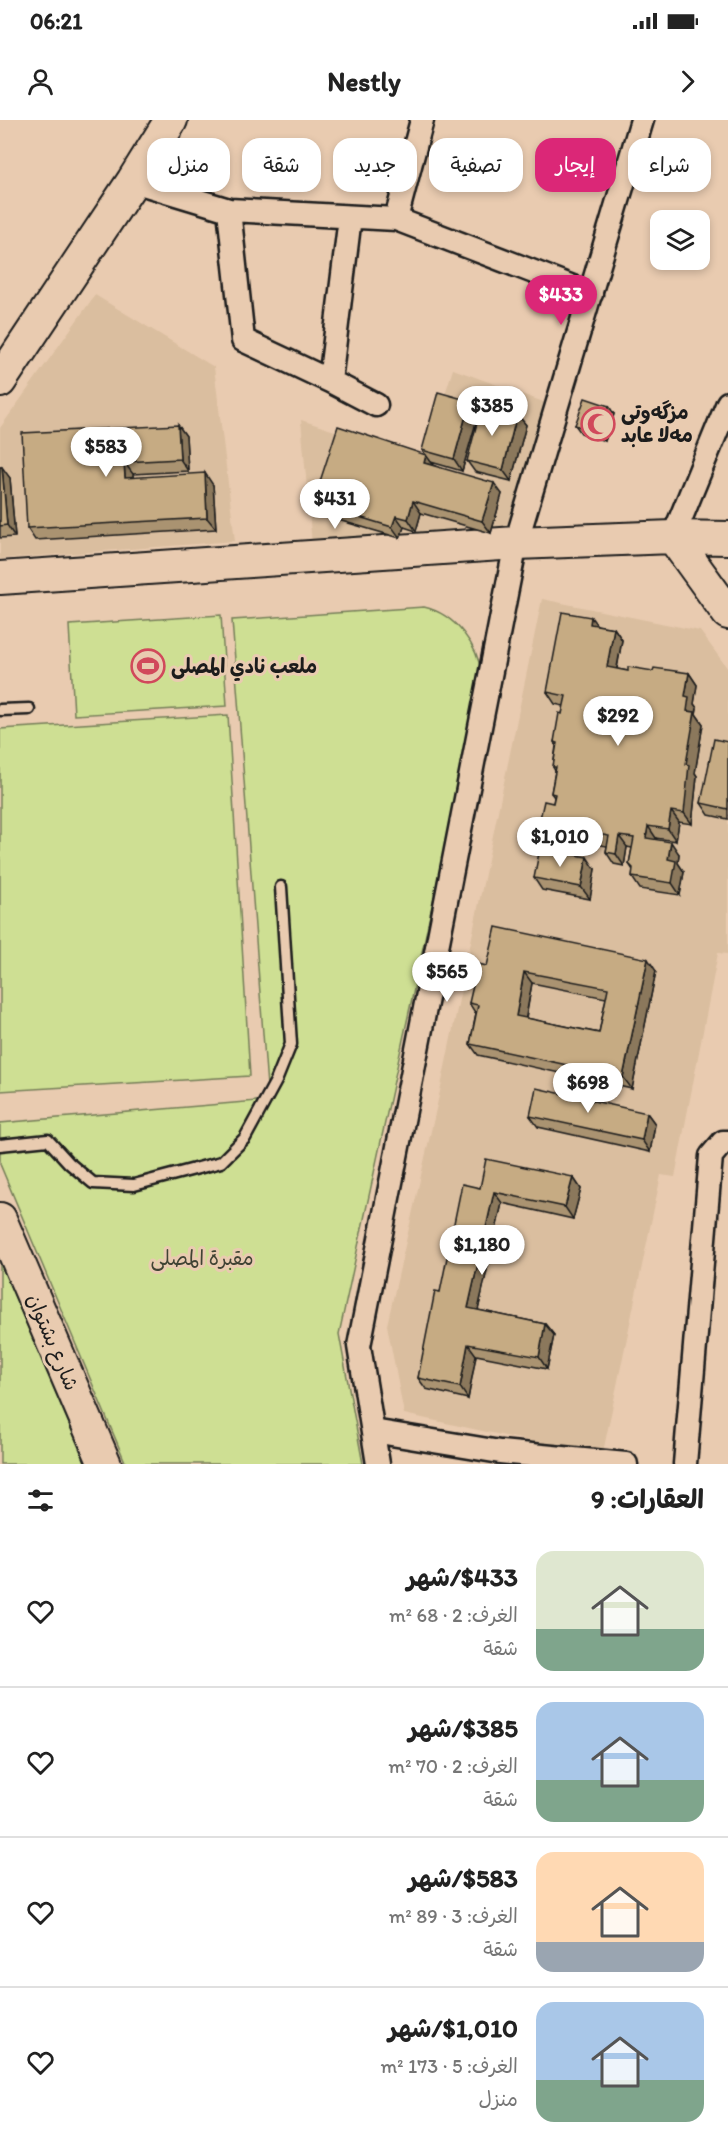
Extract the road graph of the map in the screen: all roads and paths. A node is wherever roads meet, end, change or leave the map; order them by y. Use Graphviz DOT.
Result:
graph roads {
  1 [pos="171,120"];
  2 [pos="422,120"];
  3 [pos="642,120"];
  4 [pos="134,181"];
  5 [pos="229,210"];
  6 [pos="350,217"];
  7 [pos="396,219"];
  8 [pos="591,294"];
  9 [pos="0,381"];
  10 [pos="330,381"];
  11 [pos="728,403"];
  12 [pos="376,405"];
  13 [pos="673,537"];
  14 [pos="728,538"];
  15 [pos="516,543"];
  16 [pos="0,578"];
  17 [pos="728,613"];
  18 [pos="29,709"];
  19 [pos="0,710"];
  20 [pos="280,887"];
  21 [pos="728,1142"];
  22 [pos="0,1145"];
  23 [pos="0,1219"];
  24 [pos="373,1431"];
  25 [pos="501,1458"];
  26 [pos="105,1464"];
  27 [pos="378,1464"];
  28 [pos="626,1464"];
  29 [pos="685,1464"];
  1 -- 4 [label="street"];
  2 -- 7 [label="street"];
  3 -- 8 [label="street"];
  4 -- 5 [label="street"];
  4 -- 9 [label="street"];
  5 -- 6 [label="street"];
  5 -- 10 [label="street"];
  6 -- 7 [label="street"];
  6 -- 10 [label="street"];
  7 -- 8 [label="street"];
  8 -- 15 [label="street"];
  10 -- 12 [label="street"];
  11 -- 13 [label="street"];
  13 -- 14 [label="street"];
  13 -- 15 [label="street"];
  13 -- 17 [label="street"];
  15 -- 16 [label="street"];
  15 -- 24 [label="street"];
  18 -- 19 [label="lane"];
  20 -- 22 [label="lane"];
  21 -- 29 [label="street"];
  23 -- 26 [label="street, شارع بشتوان"];
  24 -- 25 [label="street"];
  24 -- 27 [label="street"];
  25 -- 28 [label="street"];
}
